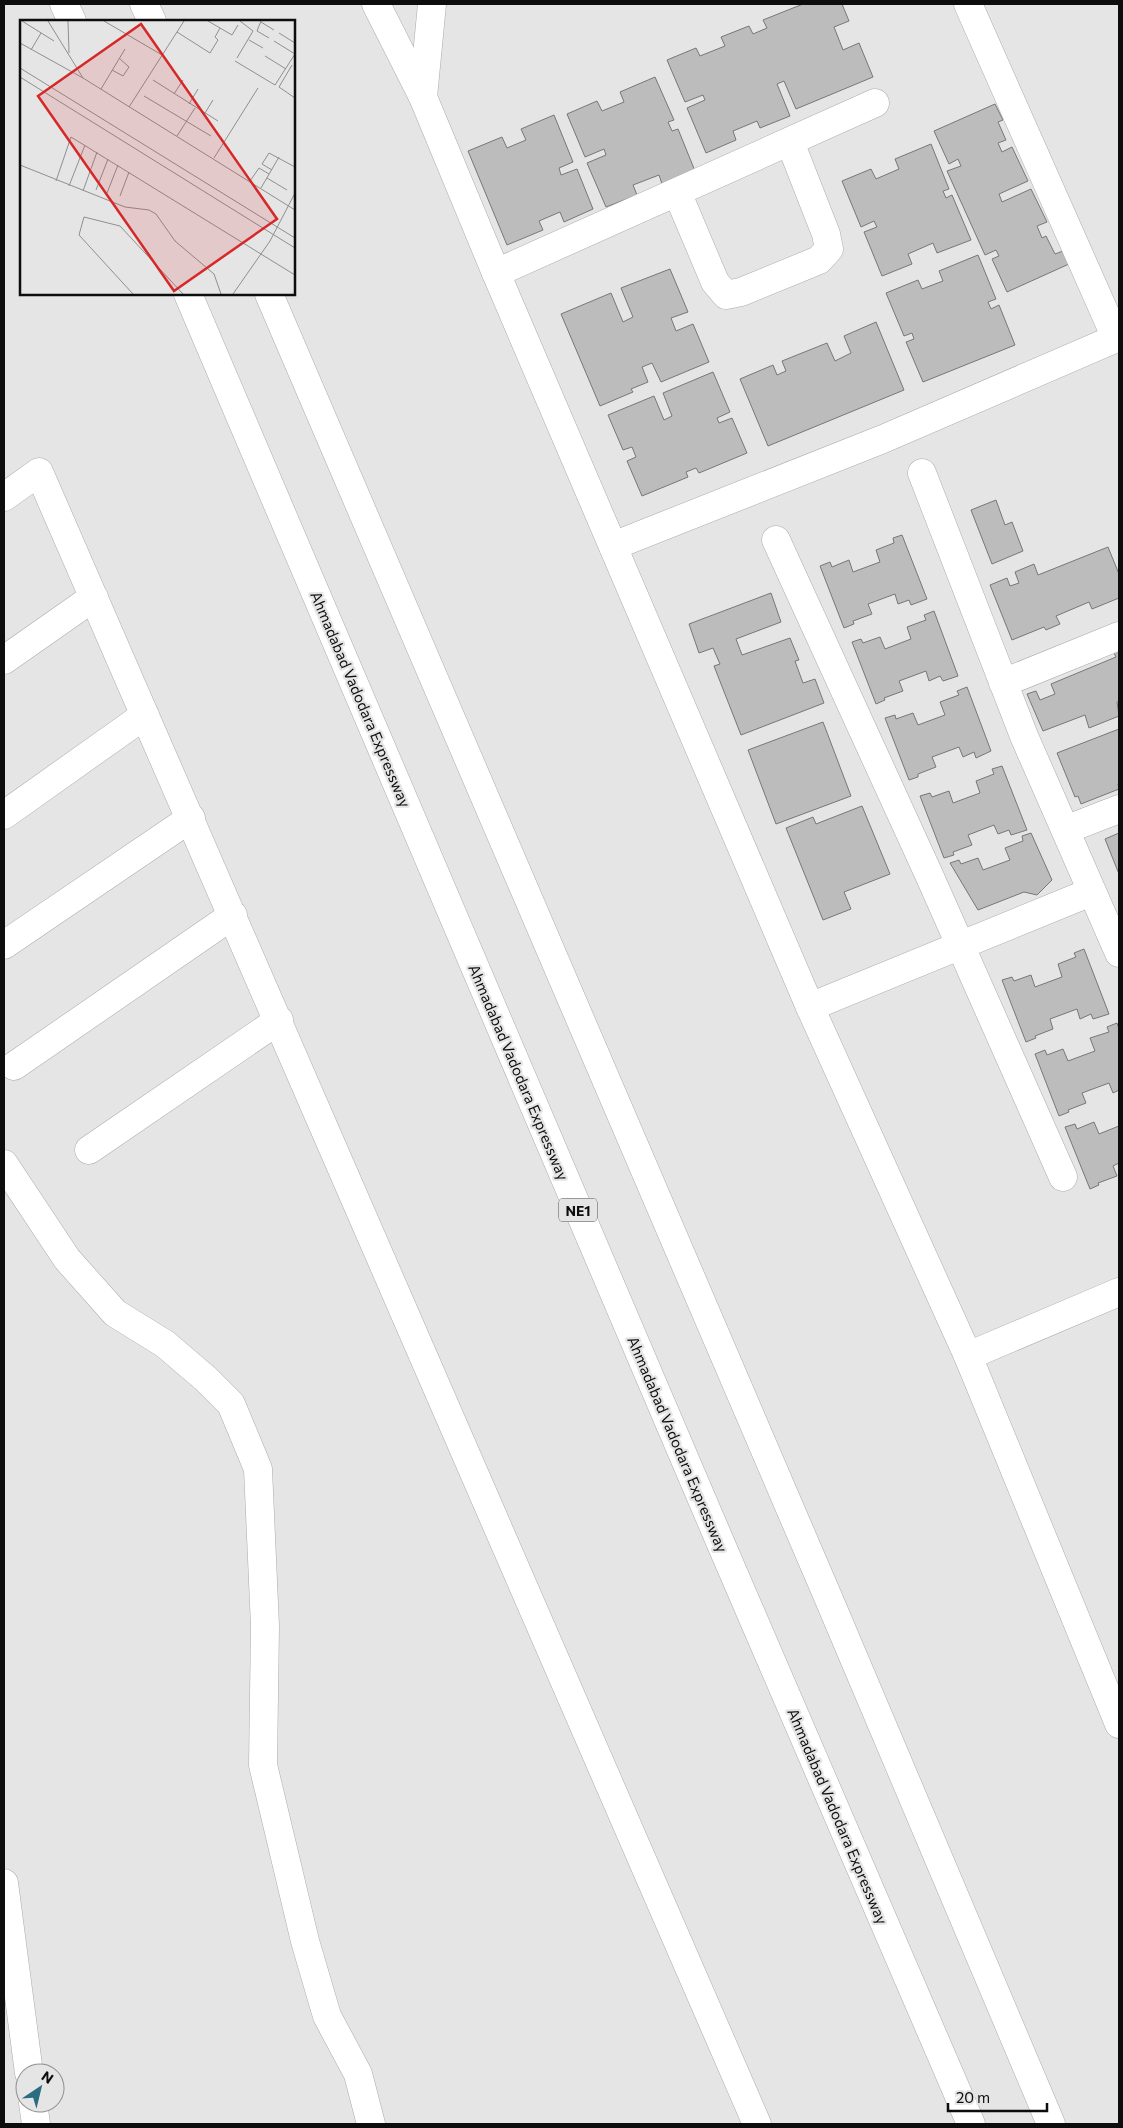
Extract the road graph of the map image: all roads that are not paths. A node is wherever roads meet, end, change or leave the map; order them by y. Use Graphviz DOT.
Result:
graph roads {
  1 [pos="64,4"];
  2 [pos="144,4"];
  3 [pos="376,4"];
  4 [pos="432,4"];
  5 [pos="968,4"];
  6 [pos="72,20"];
  7 [pos="152,20"];
  8 [pos="423,97"];
  9 [pos="875,103"];
  10 [pos="790,142"];
  11 [pos="678,192"];
  12 [pos="496,273"];
  13 [pos="188,295"];
  14 [pos="269,295"];
  15 [pos="1118,338"];
  16 [pos="922,473"];
  17 [pos="4,497"];
  18 [pos="776,540"];
  19 [pos="613,546"];
  20 [pos="94,597"];
  21 [pos="1119,636"];
  22 [pos="4,660"];
  23 [pos="1003,683"];
  24 [pos="145,715"];
  25 [pos="1119,809"];
  26 [pos="4,815"];
  27 [pos="191,818"];
  28 [pos="1065,830"];
  29 [pos="1091,892"];
  30 [pos="233,915"];
  31 [pos="4,945"];
  32 [pos="960,946"];
  33 [pos="1119,954"];
  34 [pos="810,1008"];
  35 [pos="279,1020"];
  36 [pos="14,1066"];
  37 [pos="89,1150"];
  38 [pos="4,1164"];
  39 [pos="1063,1177"];
  40 [pos="1119,1292"];
  41 [pos="968,1356"];
  42 [pos="1118,1716"];
  43 [pos="4,1883"];
  44 [pos="28,2063"];
  45 [pos="371,2124"];
  46 [pos="758,2124"];
  47 [pos="971,2124"];
  48 [pos="1051,2124"];
  1 -- 6 [label="main road"];
  2 -- 7 [label="main road"];
  3 -- 8 [label="main road"];
  4 -- 8 [label="main road"];
  5 -- 15 [label="main road"];
  8 -- 12 [label="main road"];
  9 -- 10 [label="main road"];
  10 -- 11 [label="main road"];
  10 -- 11 [label="main road"];
  11 -- 12 [label="main road"];
  12 -- 19 [label="main road"];
  13 -- 47 [label="main road, Ahmadabad Vadodara Expressway / NE1"];
  14 -- 48 [label="main road"];
  15 -- 19 [label="main road"];
  16 -- 23 [label="main road"];
  17 -- 20 [label="main road"];
  18 -- 32 [label="main road"];
  19 -- 34 [label="main road"];
  20 -- 22 [label="main road"];
  20 -- 24 [label="main road"];
  21 -- 23 [label="main road"];
  23 -- 28 [label="main road"];
  24 -- 26 [label="main road"];
  24 -- 27 [label="main road"];
  25 -- 28 [label="main road"];
  27 -- 30 [label="main road"];
  27 -- 31 [label="main road"];
  28 -- 29 [label="main road"];
  29 -- 32 [label="main road"];
  29 -- 33 [label="main road"];
  30 -- 35 [label="main road"];
  30 -- 36 [label="main road"];
  32 -- 34 [label="main road"];
  32 -- 39 [label="main road"];
  34 -- 41 [label="main road"];
  35 -- 37 [label="main road"];
  35 -- 46 [label="main road"];
  38 -- 45 [label="main road"];
  40 -- 41 [label="main road"];
  41 -- 42 [label="main road"];
  43 -- 44 [label="main road"];
}
